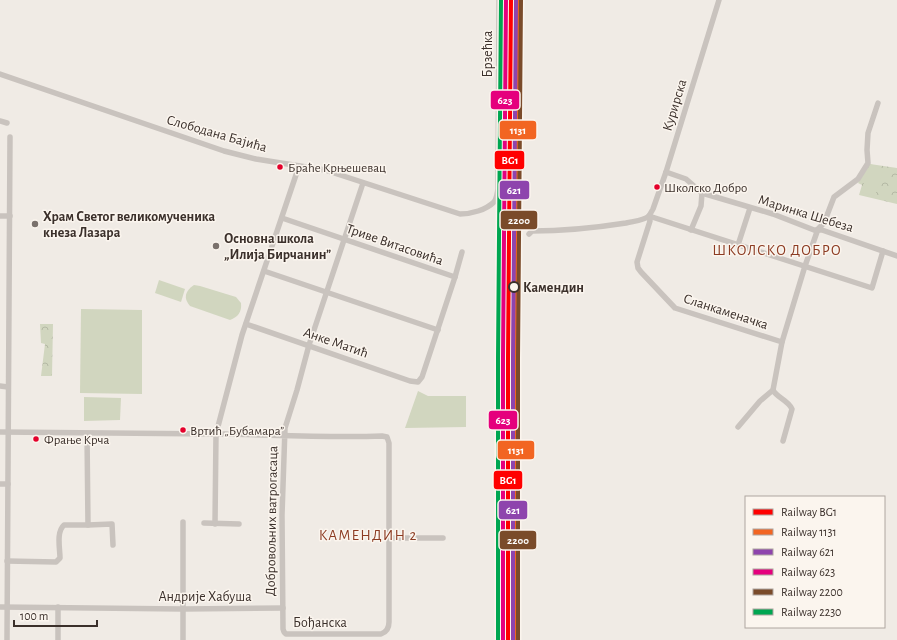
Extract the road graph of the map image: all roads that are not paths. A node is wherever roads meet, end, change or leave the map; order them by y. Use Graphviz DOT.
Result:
graph roads {
  1 [pos="499,0"];
  2 [pos="719,0"];
  3 [pos="2,74"];
  4 [pos="878,103"];
  5 [pos="0,121"];
  6 [pos="7,123"];
  7 [pos="10,137"];
  8 [pos="299,166"];
  9 [pos="666,172"];
  10 [pos="363,183"];
  11 [pos="702,193"];
  12 [pos="494,202"];
  13 [pos="750,208"];
  14 [pos="0,216"];
  15 [pos="10,216"];
  16 [pos="649,216"];
  17 [pos="282,218"];
  18 [pos="691,230"];
  19 [pos="818,230"];
  20 [pos="529,234"];
  21 [pos="344,239"];
  22 [pos="738,245"];
  23 [pos="883,251"];
  24 [pos="462,252"];
  25 [pos="897,256"];
  26 [pos="805,266"];
  27 [pos="264,271"];
  28 [pos="455,277"];
  29 [pos="326,292"];
  30 [pos="246,324"];
  31 [pos="438,330"];
  32 [pos="782,342"];
  33 [pos="309,345"];
  34 [pos="0,386"];
  35 [pos="8,387"];
  36 [pos="773,390"];
  37 [pos="738,427"];
  38 [pos="0,432"];
  39 [pos="8,432"];
  40 [pos="87,434"];
  41 [pos="216,434"];
  42 [pos="284,435"];
  43 [pos="783,441"];
  44 [pos="0,484"];
  45 [pos="8,484"];
  46 [pos="183,522"];
  47 [pos="204,523"];
  48 [pos="215,524"];
  49 [pos="239,524"];
  50 [pos="88,525"];
  51 [pos="389,538"];
  52 [pos="443,538"];
  53 [pos="113,545"];
  54 [pos="7,561"];
  55 [pos="0,607"];
  56 [pos="7,607"];
  57 [pos="58,607"];
  58 [pos="283,608"];
  59 [pos="183,609"];
  60 [pos="7,640"];
  61 [pos="58,640"];
  62 [pos="183,640"];
  1 -- 12 [label="street, Брзећка"];
  2 -- 9 [label="street, Курирска"];
  3 -- 8 [label="street, Слободана Бајића"];
  4 -- 19 [label="street"];
  5 -- 6 [label="street"];
  7 -- 15 [label="street"];
  8 -- 10 [label="street, Слободана Бајића"];
  8 -- 17 [label="street"];
  9 -- 11 [label="street, Маринка Шебеза"];
  9 -- 16 [label="street, Курирска"];
  10 -- 12 [label="street, Слободана Бајића"];
  10 -- 21 [label="street, Добровољних ватрогасаца"];
  11 -- 13 [label="street, Маринка Шебеза"];
  11 -- 18 [label="street"];
  13 -- 19 [label="street, Маринка Шебеза"];
  13 -- 22 [label="street"];
  14 -- 15 [label="street"];
  15 -- 35 [label="street"];
  16 -- 18 [label="street"];
  16 -- 20 [label="street"];
  16 -- 32 [label="street, Сланкаменачка"];
  17 -- 21 [label="street, Триве Витасовића"];
  17 -- 27 [label="street"];
  18 -- 22 [label="street"];
  19 -- 23 [label="street, Маринка Шебеза"];
  19 -- 26 [label="street"];
  21 -- 28 [label="street, Триве Витасовића"];
  21 -- 29 [label="street, Добровољних ватрогасаца"];
  22 -- 26 [label="street"];
  23 -- 25 [label="street, Маринка Шебеза"];
  23 -- 26 [label="street"];
  24 -- 28 [label="street"];
  26 -- 32 [label="street"];
  27 -- 29 [label="street"];
  27 -- 30 [label="street"];
  28 -- 31 [label="street"];
  29 -- 31 [label="street"];
  29 -- 33 [label="street, Добровољних ватрогасаца"];
  30 -- 33 [label="street, Анке Матић"];
  30 -- 41 [label="street"];
  31 -- 33 [label="street, Анке Матић"];
  32 -- 36 [label="street"];
  33 -- 42 [label="street, Добровољних ватрогасаца"];
  34 -- 35 [label="street"];
  35 -- 39 [label="street"];
  36 -- 37 [label="street"];
  36 -- 43 [label="street"];
  38 -- 39 [label="street"];
  39 -- 40 [label="street"];
  39 -- 45 [label="street"];
  40 -- 41 [label="street"];
  40 -- 50 [label="street"];
  41 -- 42 [label="street"];
  41 -- 48 [label="street"];
  42 -- 51 [label="street"];
  42 -- 58 [label="street, Добровољних ватрогасаца"];
  44 -- 45 [label="street"];
  45 -- 54 [label="street"];
  46 -- 59 [label="street"];
  47 -- 48 [label="street"];
  48 -- 49 [label="street"];
  50 -- 53 [label="street"];
  50 -- 54 [label="street"];
  51 -- 52 [label="street"];
  51 -- 58 [label="street, Бођанска"];
  54 -- 56 [label="street"];
  55 -- 56 [label="street, Андрије Хабуша"];
  56 -- 57 [label="street, Андрије Хабуша"];
  56 -- 60 [label="street"];
  57 -- 59 [label="street, Андрије Хабуша"];
  57 -- 61 [label="street"];
  58 -- 59 [label="street, Андрије Хабуша"];
  59 -- 62 [label="street"];
}
